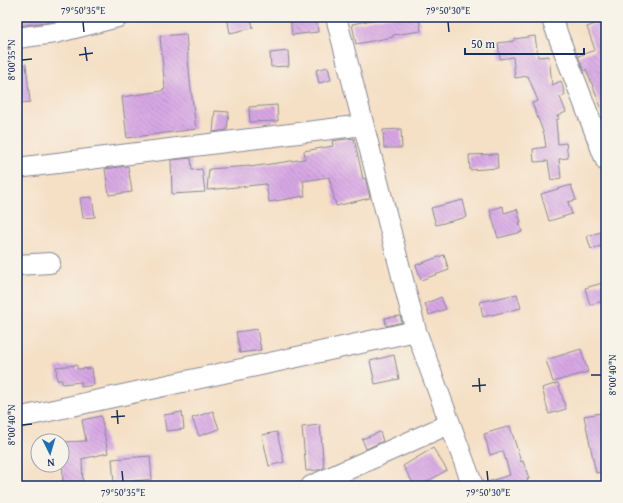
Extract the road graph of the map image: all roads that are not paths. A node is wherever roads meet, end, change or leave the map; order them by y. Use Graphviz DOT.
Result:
graph roads {
  1 [pos="118,17"];
  2 [pos="336,17"];
  3 [pos="551,17"];
  4 [pos="17,38"];
  5 [pos="363,125"];
  6 [pos="606,161"];
  7 [pos="17,168"];
  8 [pos="50,263"];
  9 [pos="17,265"];
  10 [pos="416,331"];
  11 [pos="17,418"];
  12 [pos="449,424"];
  13 [pos="311,486"];
  14 [pos="473,486"];
  1 -- 4 [label="street"];
  2 -- 5 [label="street"];
  3 -- 6 [label="street"];
  5 -- 7 [label="street"];
  5 -- 10 [label="street"];
  8 -- 9 [label="street"];
  10 -- 11 [label="street"];
  10 -- 12 [label="street"];
  12 -- 13 [label="street"];
  12 -- 14 [label="street"];
}
